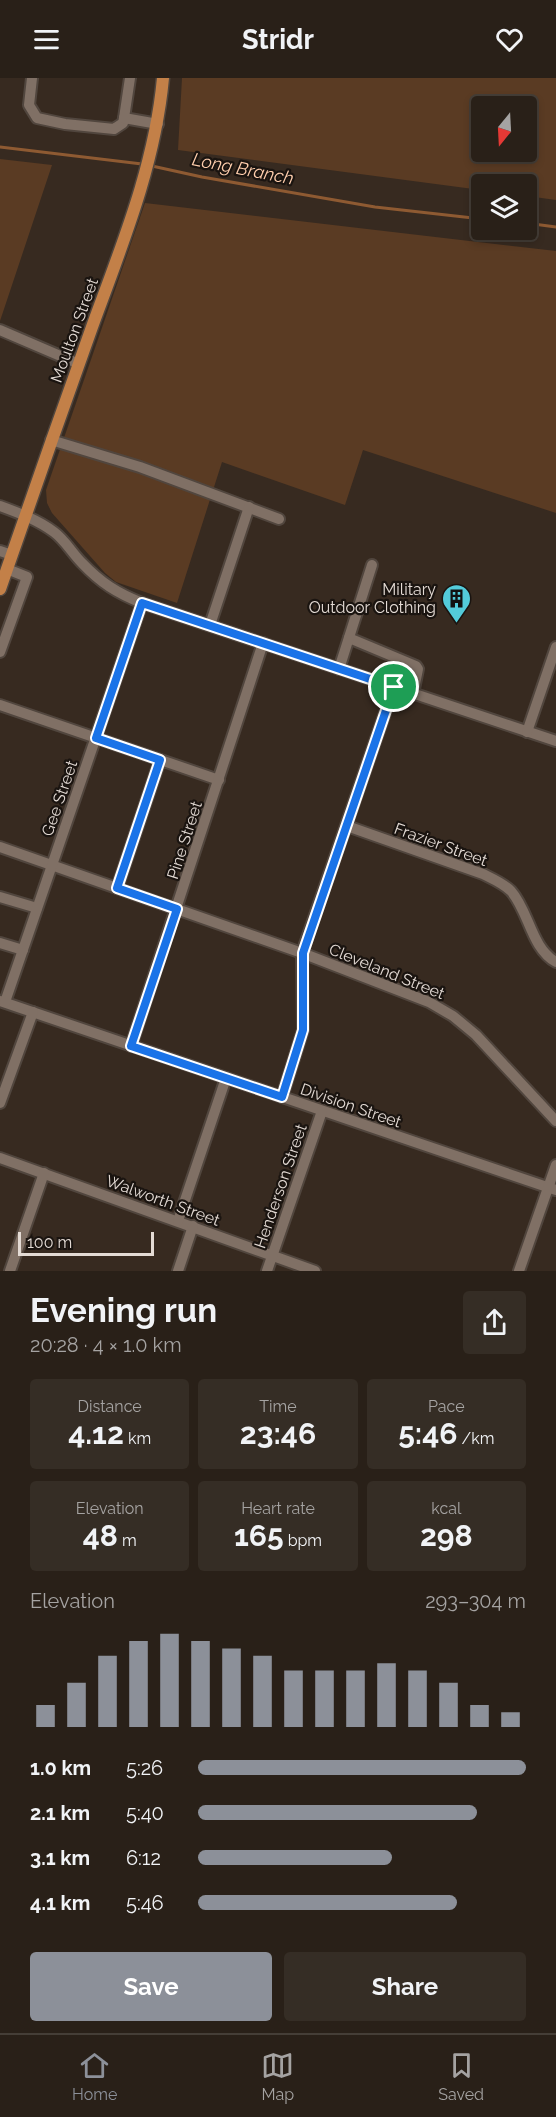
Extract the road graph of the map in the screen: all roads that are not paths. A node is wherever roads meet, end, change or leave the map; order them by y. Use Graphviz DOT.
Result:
graph roads {
  1 [pos="32,78"];
  2 [pos="130,78"];
  3 [pos="164,78"];
  4 [pos="124,118"];
  5 [pos="157,126"];
  6 [pos="0,330"];
  7 [pos="79,364"];
  8 [pos="51,440"];
  9 [pos="0,506"];
  10 [pos="249,507"];
  11 [pos="25,516"];
  12 [pos="279,519"];
  13 [pos="6,553"];
  14 [pos="372,566"];
  15 [pos="7,569"];
  16 [pos="0,590"];
  17 [pos="142,603"];
  18 [pos="210,626"];
  19 [pos="349,638"];
  20 [pos="263,643"];
  21 [pos="556,647"];
  22 [pos="0,652"];
  23 [pos="339,669"];
  24 [pos="394,687"];
  25 [pos="413,693"];
  26 [pos="0,705"];
  27 [pos="527,732"];
  28 [pos="96,738"];
  29 [pos="556,741"];
  30 [pos="160,760"];
  31 [pos="219,780"];
  32 [pos="347,826"];
  33 [pos="0,847"];
  34 [pos="52,865"];
  35 [pos="117,888"];
  36 [pos="0,897"];
  37 [pos="37,908"];
  38 [pos="177,909"];
  39 [pos="0,943"];
  40 [pos="23,950"];
  41 [pos="303,953"];
  42 [pos="556,962"];
  43 [pos="2,1001"];
  44 [pos="33,1012"];
  45 [pos="131,1046"];
  46 [pos="226,1078"];
  47 [pos="282,1097"];
  48 [pos="0,1103"];
  49 [pos="322,1111"];
  50 [pos="556,1121"];
  51 [pos="0,1158"];
  52 [pos="556,1165"];
  53 [pos="44,1173"];
  54 [pos="552,1188"];
  55 [pos="178,1221"];
  56 [pos="194,1226"];
  57 [pos="272,1255"];
  58 [pos="10,1271"];
  59 [pos="178,1271"];
  60 [pos="267,1271"];
  61 [pos="315,1271"];
  62 [pos="519,1271"];
  1 -- 4 [label="street"];
  2 -- 4 [label="street"];
  3 -- 5 [label="main road, Moulton Street"];
  4 -- 5 [label="street"];
  5 -- 7 [label="main road, Moulton Street"];
  6 -- 7 [label="street"];
  7 -- 8 [label="main road, Moulton Street"];
  8 -- 10 [label="street"];
  8 -- 11 [label="main road, Moulton Street"];
  9 -- 11 [label="street"];
  10 -- 12 [label="street"];
  10 -- 18 [label="street"];
  11 -- 13 [label="main road, Moulton Street"];
  11 -- 17 [label="street"];
  13 -- 15 [label="main road, Moulton Street"];
  14 -- 19 [label="street"];
  15 -- 16 [label="main road, Moulton Street"];
  15 -- 22 [label="street"];
  17 -- 18 [label="street"];
  17 -- 28 [label="street, Gee Street"];
  18 -- 20 [label="street"];
  19 -- 23 [label="street"];
  19 -- 25 [label="street"];
  20 -- 23 [label="street"];
  20 -- 31 [label="street, Pine Street"];
  21 -- 27 [label="street"];
  23 -- 24 [label="street"];
  24 -- 25 [label="street"];
  24 -- 32 [label="street"];
  25 -- 27 [label="street"];
  26 -- 28 [label="street"];
  27 -- 29 [label="street"];
  28 -- 30 [label="street"];
  28 -- 34 [label="street, Gee Street"];
  30 -- 31 [label="street"];
  30 -- 35 [label="street"];
  31 -- 38 [label="street, Pine Street"];
  32 -- 41 [label="street"];
  32 -- 42 [label="street, Frazier Street"];
  33 -- 34 [label="street, Cleveland Street"];
  34 -- 35 [label="street, Cleveland Street"];
  34 -- 37 [label="street, Gee Street"];
  35 -- 38 [label="street, Cleveland Street"];
  36 -- 37 [label="street"];
  37 -- 40 [label="street, Gee Street"];
  38 -- 41 [label="street, Cleveland Street"];
  38 -- 45 [label="street, Pine Street"];
  39 -- 40 [label="street"];
  40 -- 43 [label="street, Gee Street"];
  41 -- 47 [label="street"];
  41 -- 50 [label="street, Cleveland Street"];
  43 -- 44 [label="street, Division Street"];
  44 -- 45 [label="street, Division Street"];
  44 -- 48 [label="street"];
  45 -- 46 [label="street, Division Street"];
  46 -- 47 [label="street, Division Street"];
  46 -- 55 [label="street"];
  47 -- 49 [label="street, Division Street"];
  49 -- 54 [label="street, Division Street"];
  49 -- 57 [label="street, Henderson Street"];
  51 -- 53 [label="street, Walworth Street"];
  52 -- 54 [label="street"];
  53 -- 55 [label="street, Walworth Street"];
  53 -- 58 [label="street"];
  54 -- 62 [label="street"];
  55 -- 56 [label="street, Walworth Street"];
  56 -- 57 [label="street, Walworth Street"];
  56 -- 59 [label="street"];
  57 -- 60 [label="street, Henderson Street"];
  57 -- 61 [label="street, Walworth Street"];
}
